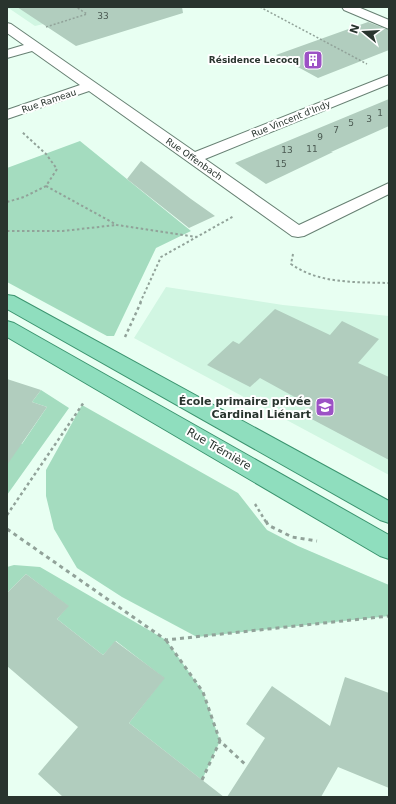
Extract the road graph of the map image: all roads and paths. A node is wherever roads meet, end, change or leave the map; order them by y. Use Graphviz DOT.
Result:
graph roads {
  1 [pos="76,7"];
  2 [pos="260,7"];
  3 [pos="348,7"];
  4 [pos="389,25"];
  5 [pos="12,31"];
  6 [pos="34,46"];
  7 [pos="7,54"];
  8 [pos="369,65"];
  9 [pos="389,79"];
  10 [pos="91,86"];
  11 [pos="7,115"];
  12 [pos="18,128"];
  13 [pos="194,158"];
  14 [pos="46,186"];
  15 [pos="389,188"];
  16 [pos="7,202"];
  17 [pos="256,203"];
  18 [pos="117,225"];
  19 [pos="7,232"];
  20 [pos="298,232"];
  21 [pos="197,237"];
  22 [pos="389,283"];
  23 [pos="7,301"];
  24 [pos="7,328"];
  25 [pos="123,341"];
  26 [pos="86,398"];
  27 [pos="389,513"];
  28 [pos="7,515"];
  29 [pos="7,529"];
  30 [pos="389,548"];
  31 [pos="389,616"];
  32 [pos="166,640"];
  33 [pos="220,741"];
  34 [pos="248,766"];
  35 [pos="202,780"];
  1 -- 5 [label="path"];
  2 -- 8 [label="path"];
  3 -- 4 [label="street"];
  5 -- 6 [label="street, Rue Offenbach"];
  6 -- 7 [label="street"];
  6 -- 10 [label="street, Rue Offenbach"];
  9 -- 13 [label="street, Rue Vincent d'Indy"];
  10 -- 11 [label="street, Rue Rameau"];
  10 -- 13 [label="street, Rue Offenbach"];
  12 -- 14 [label="path"];
  13 -- 17 [label="street, Rue Offenbach"];
  14 -- 16 [label="path"];
  14 -- 18 [label="path"];
  15 -- 20 [label="street"];
  17 -- 20 [label="street, Rue Offenbach"];
  17 -- 21 [label="path"];
  18 -- 19 [label="path"];
  18 -- 21 [label="path"];
  20 -- 22 [label="path"];
  21 -- 25 [label="path"];
  23 -- 27 [label="main road"];
  24 -- 30 [label="main road, Rue Trémière"];
  26 -- 28 [label="path"];
  29 -- 32 [label="path"];
  31 -- 32 [label="path"];
  32 -- 33 [label="path"];
  33 -- 34 [label="path"];
  33 -- 35 [label="path"];
}
